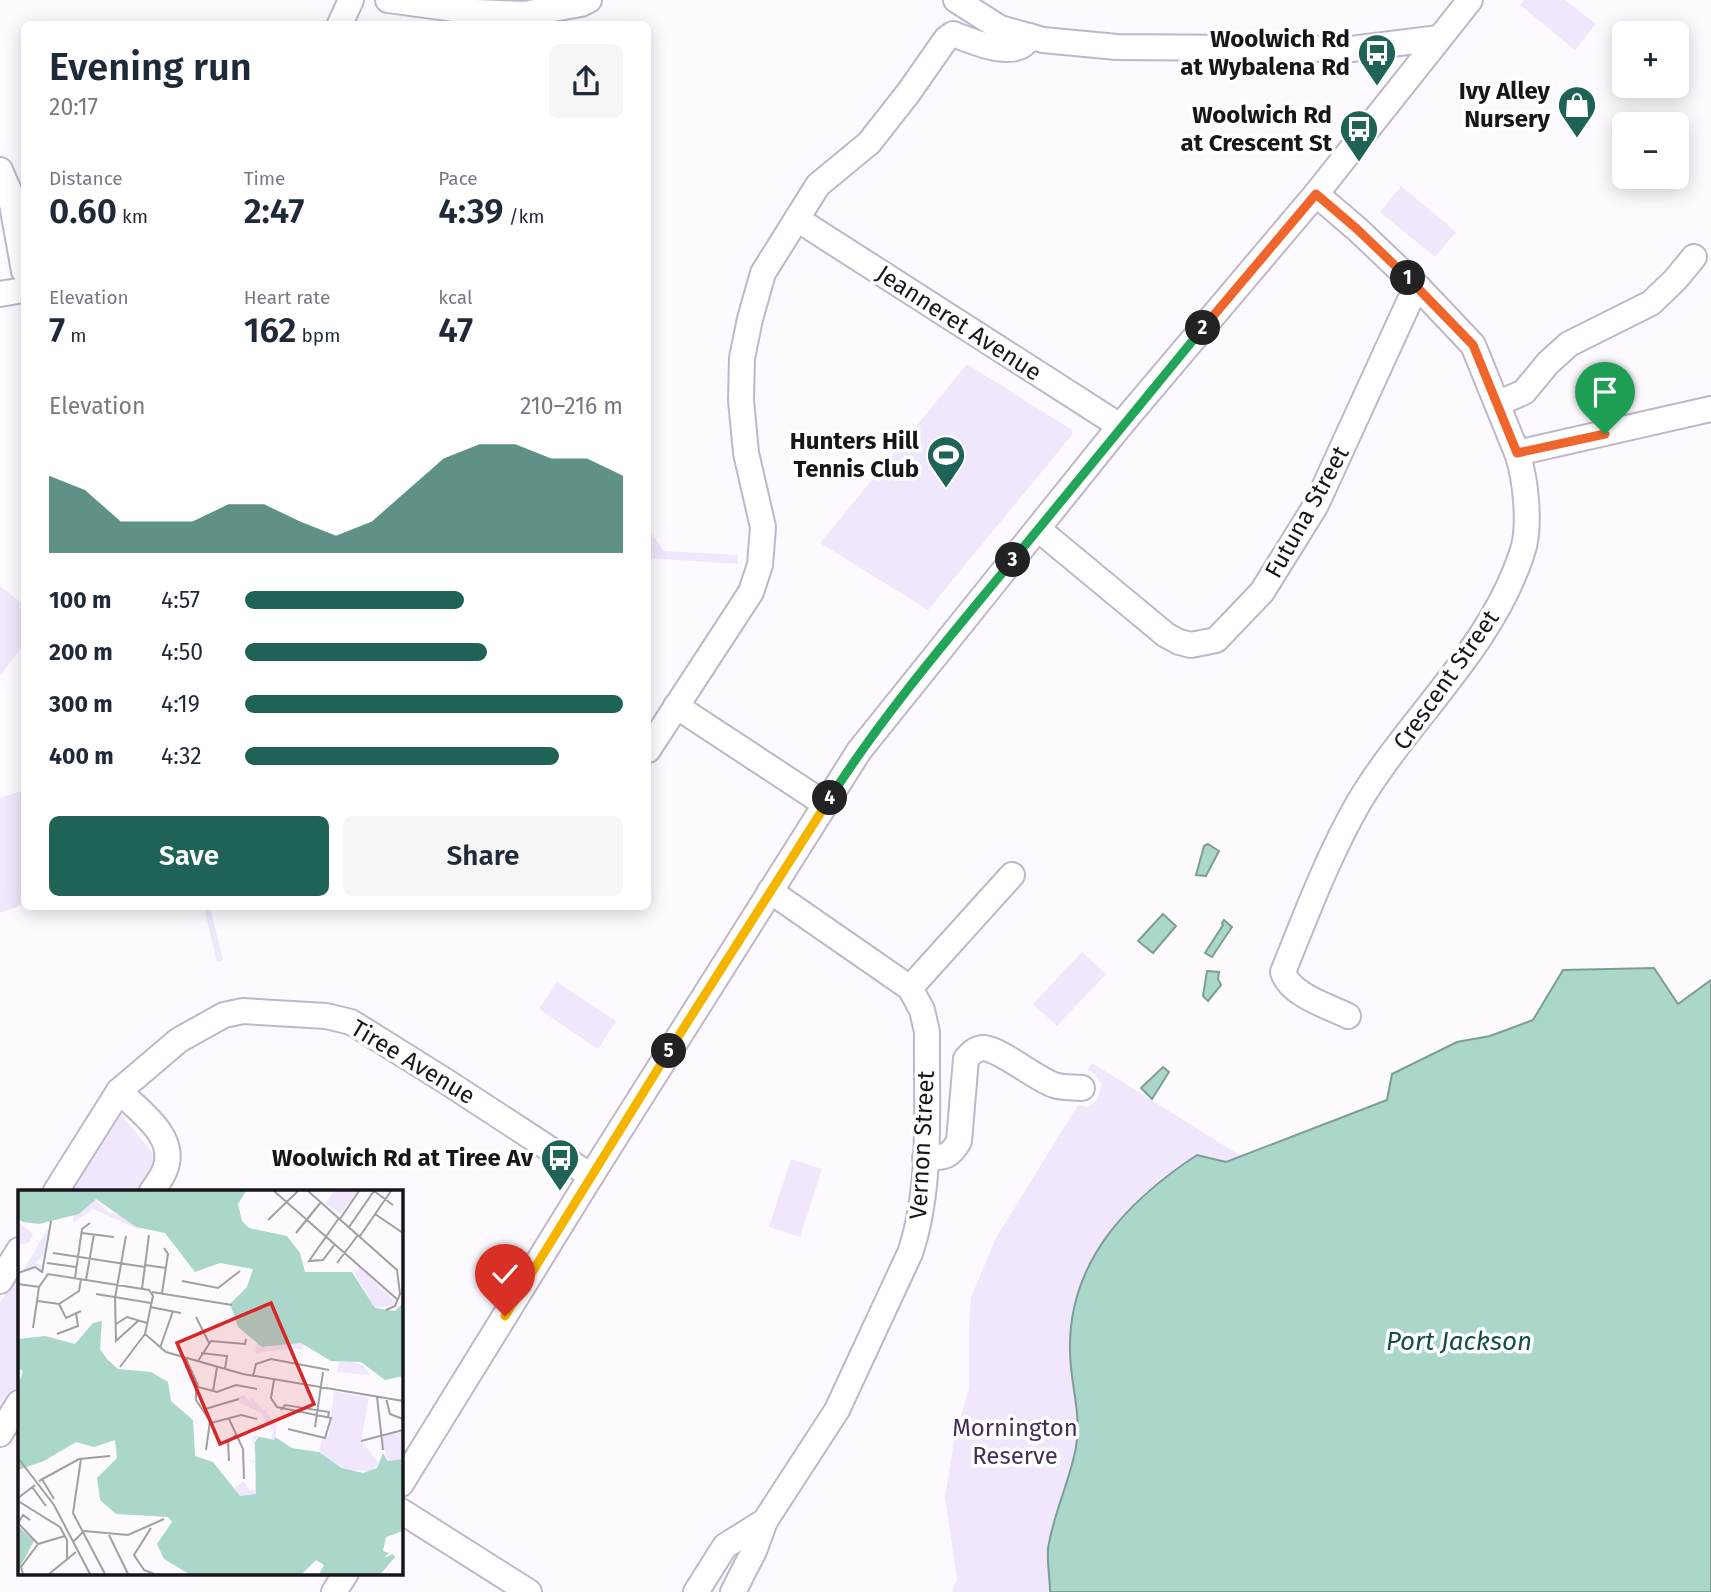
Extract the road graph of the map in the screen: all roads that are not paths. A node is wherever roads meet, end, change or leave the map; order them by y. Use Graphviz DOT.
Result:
graph roads {
  1 [pos="351,0"];
  2 [pos="388,0"];
  3 [pos="956,0"];
  4 [pos="1470,0"];
  5 [pos="583,10"];
  6 [pos="341,21"];
  7 [pos="1030,36"];
  8 [pos="1439,38"];
  9 [pos="0,170"];
  10 [pos="1316,194"];
  11 [pos="797,219"];
  12 [pos="21,254"];
  13 [pos="1694,257"];
  14 [pos="1419,288"];
  15 [pos="21,290"];
  16 [pos="0,294"];
  17 [pos="1497,404"];
  18 [pos="1711,409"];
  19 [pos="1121,426"];
  20 [pos="1517,453"];
  21 [pos="1038,529"];
  22 [pos="676,706"];
  23 [pos="651,745"];
  24 [pos="825,804"];
  25 [pos="1012,875"];
  26 [pos="771,891"];
  27 [pos="910,988"];
  28 [pos="1348,1016"];
  29 [pos="1082,1088"];
  30 [pos="119,1091"];
  31 [pos="925,1158"];
  32 [pos="591,1175"];
  33 [pos="57,1190"];
  34 [pos="153,1190"];
  35 [pos="18,1252"];
  36 [pos="0,1281"];
  37 [pos="18,1405"];
  38 [pos="0,1434"];
  39 [pos="402,1482"];
  40 [pos="402,1512"];
  41 [pos="765,1521"];
  42 [pos="345,1574"];
  43 [pos="334,1592"];
  44 [pos="529,1592"];
  45 [pos="695,1592"];
  46 [pos="733,1592"];
  1 -- 6 [label="street"];
  2 -- 5 [label="street"];
  3 -- 7 [label="street"];
  4 -- 8 [label="street"];
  7 -- 8 [label="street"];
  7 -- 11 [label="street"];
  8 -- 10 [label="street"];
  9 -- 12 [label="street"];
  10 -- 14 [label="street, Crescent Street"];
  10 -- 19 [label="street"];
  11 -- 19 [label="street, Jeanneret Avenue"];
  11 -- 22 [label="street"];
  13 -- 17 [label="street"];
  14 -- 17 [label="street, Crescent Street"];
  14 -- 21 [label="street, Futuna Street"];
  15 -- 16 [label="street"];
  17 -- 20 [label="street, Crescent Street"];
  18 -- 20 [label="street"];
  19 -- 21 [label="street"];
  20 -- 28 [label="street, Crescent Street"];
  21 -- 24 [label="street"];
  22 -- 23 [label="street"];
  22 -- 24 [label="street"];
  24 -- 26 [label="street"];
  25 -- 27 [label="street"];
  26 -- 27 [label="street"];
  26 -- 32 [label="street"];
  27 -- 31 [label="street, Vernon Street"];
  29 -- 31 [label="street"];
  30 -- 32 [label="street, Tiree Avenue"];
  30 -- 33 [label="street, Tiree Avenue"];
  30 -- 34 [label="street"];
  31 -- 41 [label="street, Vernon Street"];
  32 -- 39 [label="street"];
  35 -- 36 [label="street"];
  37 -- 38 [label="street"];
  40 -- 44 [label="street"];
  41 -- 45 [label="street, Vernon Street"];
  41 -- 46 [label="street, Vernon Street"];
  42 -- 43 [label="street"];
}
